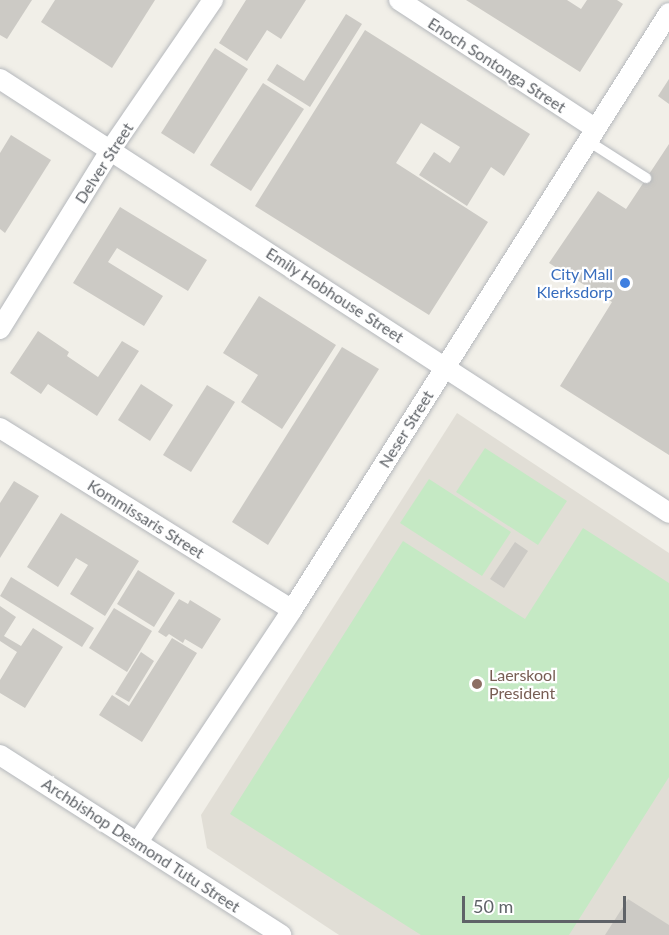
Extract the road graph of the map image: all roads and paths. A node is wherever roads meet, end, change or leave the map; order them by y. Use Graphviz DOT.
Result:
graph roads {
  1 [pos="213,0"];
  2 [pos="399,0"];
  3 [pos="669,13"];
  4 [pos="0,79"];
  5 [pos="592,135"];
  6 [pos="111,149"];
  7 [pos="646,178"];
  8 [pos="0,329"];
  9 [pos="445,367"];
  10 [pos="0,428"];
  11 [pos="669,513"];
  12 [pos="292,610"];
  13 [pos="0,755"];
  14 [pos="138,842"];
  15 [pos="281,935"];
  1 -- 6 [label="street, Delver Street"];
  2 -- 5 [label="street, Enoch Sontonga Street"];
  3 -- 5 [label="street, Neser Street"];
  4 -- 6 [label="street, Emily Hobhouse Street"];
  5 -- 7 [label="lane"];
  5 -- 9 [label="street, Neser Street"];
  6 -- 8 [label="street, Delver Street"];
  6 -- 9 [label="street, Emily Hobhouse Street"];
  9 -- 11 [label="street, Emily Hobhouse Street"];
  9 -- 12 [label="street, Neser Street"];
  10 -- 12 [label="street, Kommissaris Street"];
  12 -- 14 [label="street, Neser Street"];
  13 -- 14 [label="street, Archbishop Desmond Tutu Street"];
  14 -- 15 [label="street, Archbishop Desmond Tutu Street"];
}
